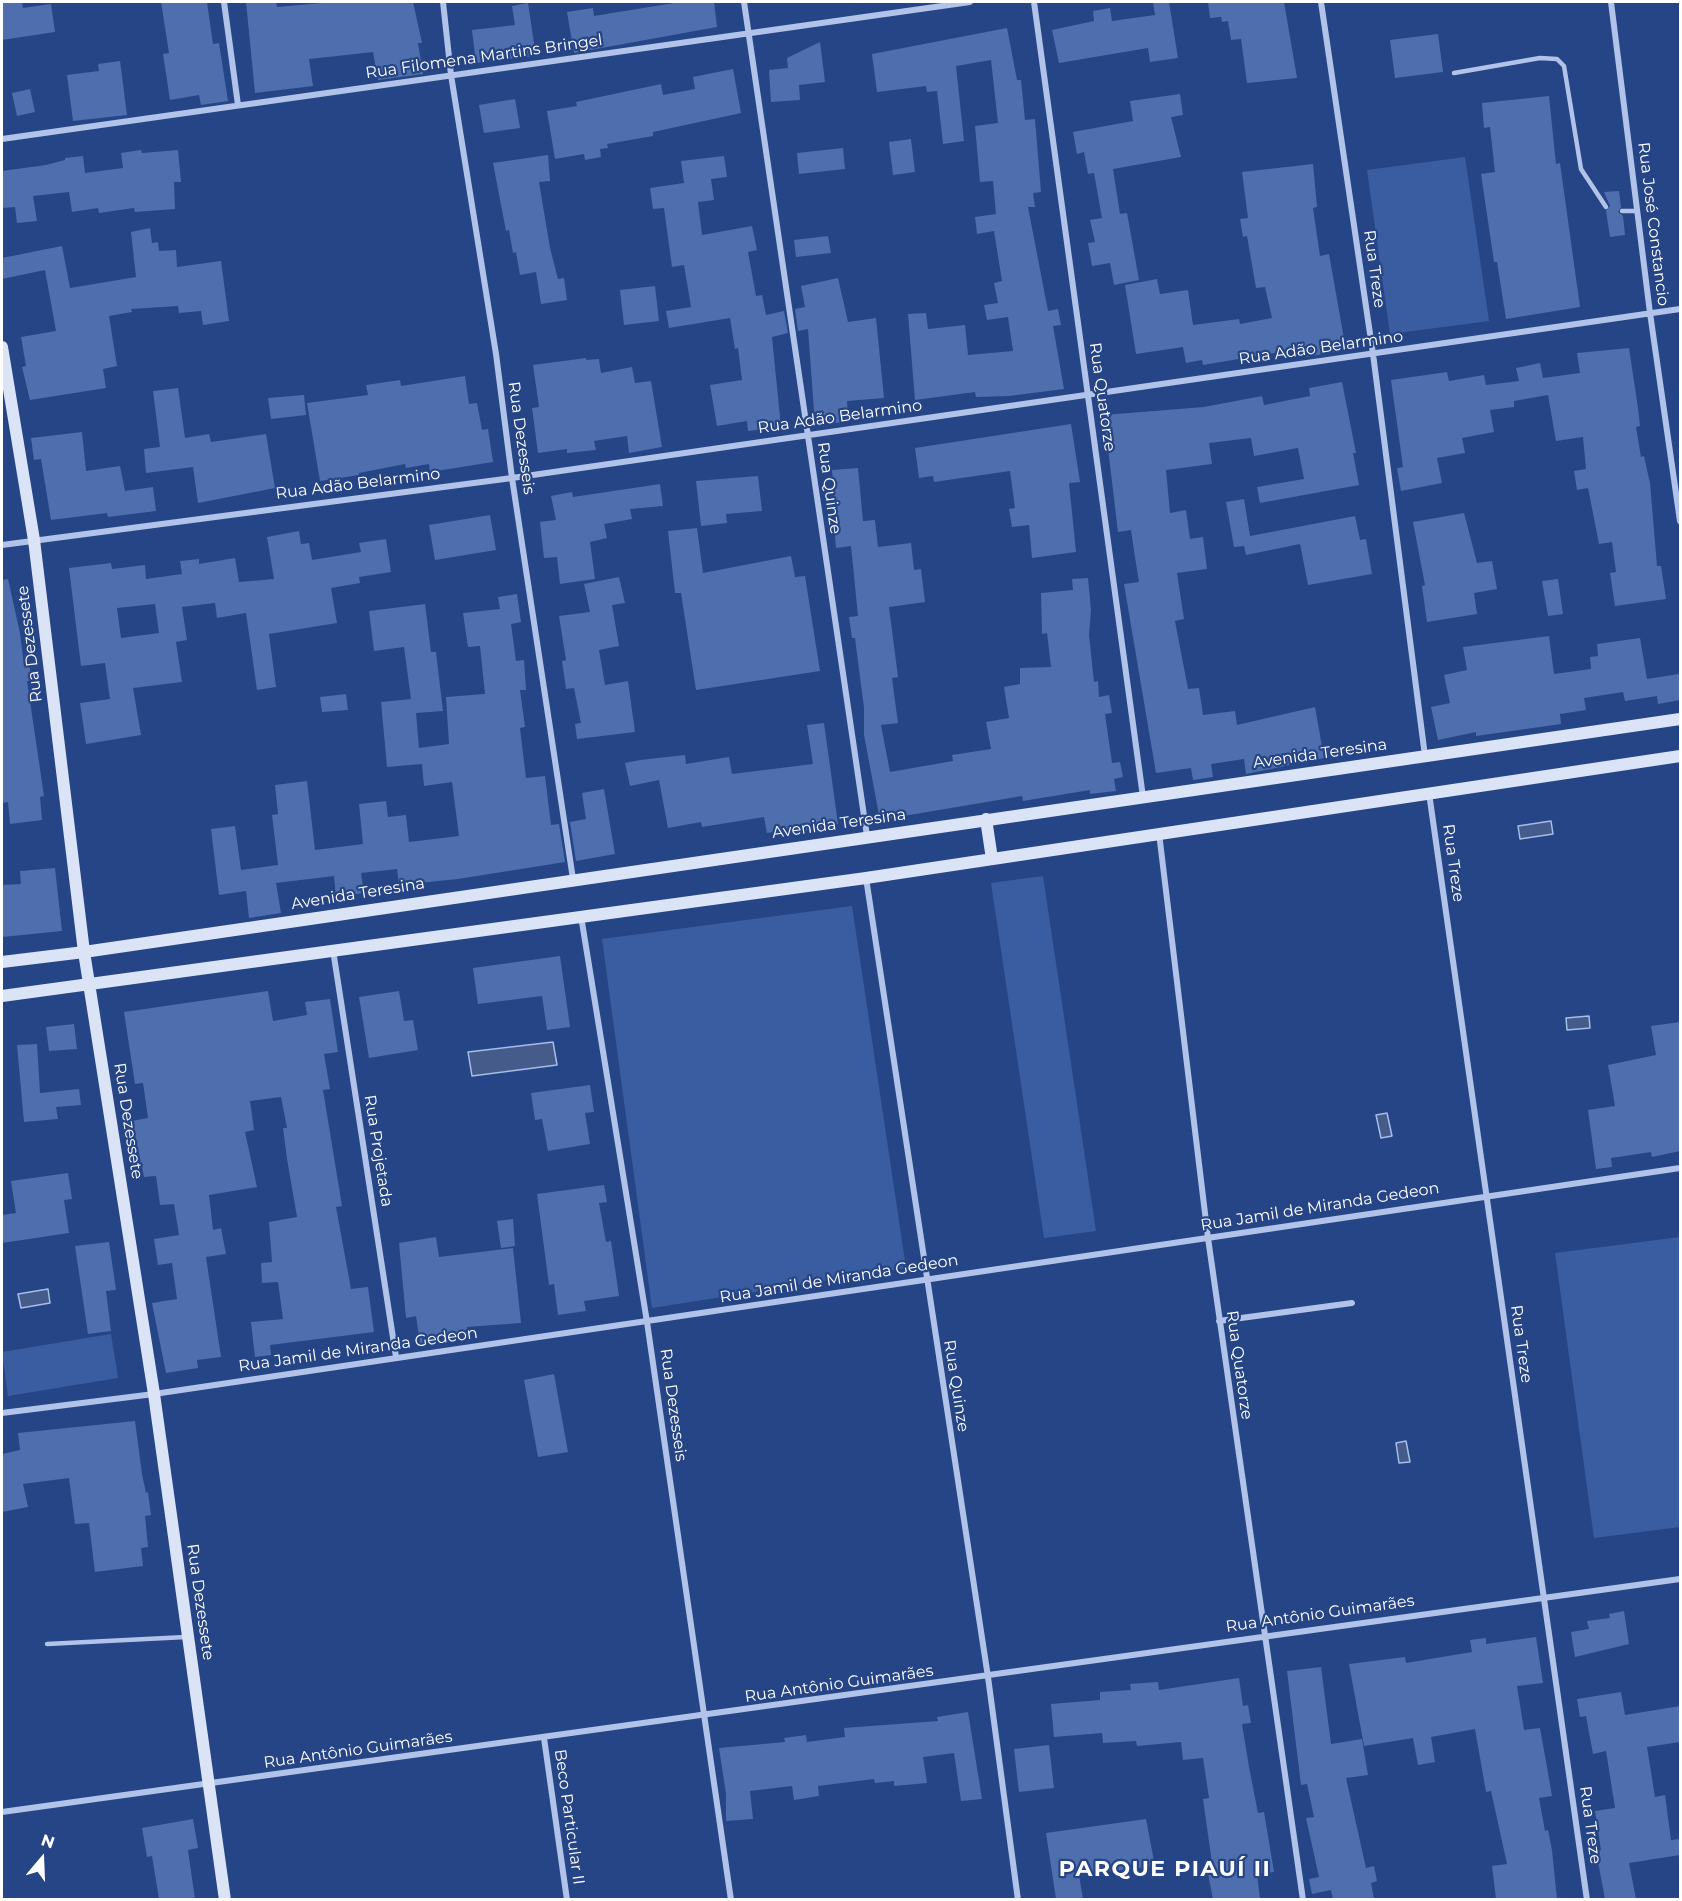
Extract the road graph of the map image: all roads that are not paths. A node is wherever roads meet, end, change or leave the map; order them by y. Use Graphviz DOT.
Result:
graph roads {
  1 [pos="224,2"];
  2 [pos="443,2"];
  3 [pos="744,2"];
  4 [pos="970,2"];
  5 [pos="1034,2"];
  6 [pos="1321,2"];
  7 [pos="1611,2"];
  8 [pos="748,33"];
  9 [pos="1454,73"];
  10 [pos="451,75"];
  11 [pos="238,105"];
  12 [pos="2,139"];
  13 [pos="1606,207"];
  14 [pos="1622,211"];
  15 [pos="1637,211"];
  16 [pos="1680,309"];
  17 [pos="1650,313"];
  18 [pos="2,347"];
  19 [pos="1373,354"];
  20 [pos="1088,396"];
  21 [pos="808,435"];
  22 [pos="512,478"];
  23 [pos="1680,521"];
  24 [pos="34,540"];
  25 [pos="2,544"];
  26 [pos="1680,719"];
  27 [pos="1425,756"];
  28 [pos="1680,756"];
  29 [pos="1429,793"];
  30 [pos="1143,796"];
  31 [pos="986,819"];
  32 [pos="1159,833"];
  33 [pos="867,836"];
  34 [pos="992,859"];
  35 [pos="867,878"];
  36 [pos="573,879"];
  37 [pos="581,916"];
  38 [pos="333,949"];
  39 [pos="84,952"];
  40 [pos="2,962"];
  41 [pos="90,983"];
  42 [pos="2,996"];
  43 [pos="1680,1168"];
  44 [pos="1486,1195"];
  45 [pos="1208,1238"];
  46 [pos="926,1280"];
  47 [pos="1352,1303"];
  48 [pos="1219,1320"];
  49 [pos="647,1322"];
  50 [pos="396,1357"];
  51 [pos="154,1394"];
  52 [pos="2,1413"];
  53 [pos="1680,1579"];
  54 [pos="1544,1598"];
  55 [pos="1264,1635"];
  56 [pos="189,1637"];
  57 [pos="47,1644"];
  58 [pos="988,1677"];
  59 [pos="705,1716"];
  60 [pos="544,1738"];
  61 [pos="210,1784"];
  62 [pos="2,1812"];
  63 [pos="225,1899"];
  64 [pos="567,1899"];
  65 [pos="731,1899"];
  66 [pos="1018,1899"];
  67 [pos="1304,1899"];
  68 [pos="1587,1899"];
  1 -- 11 [label="street"];
  2 -- 10 [label="street, Rua Dezesseis"];
  3 -- 8 [label="street, Rua Quinze"];
  4 -- 8 [label="street, Rua Filomena Martins Bringel"];
  5 -- 20 [label="street, Rua Quatorze"];
  6 -- 19 [label="street, Rua Treze"];
  7 -- 15 [label="street, Rua José Constancio"];
  8 -- 10 [label="street, Rua Filomena Martins Bringel"];
  8 -- 21 [label="street, Rua Quinze"];
  9 -- 13 [label="lane"];
  10 -- 11 [label="street, Rua Filomena Martins Bringel"];
  10 -- 22 [label="street, Rua Dezesseis"];
  11 -- 12 [label="street, Rua Filomena Martins Bringel"];
  14 -- 15 [label="lane"];
  15 -- 17 [label="street, Rua José Constancio"];
  16 -- 17 [label="street, Rua Adão Belarmino"];
  17 -- 19 [label="street, Rua Adão Belarmino"];
  17 -- 23 [label="street, Rua José Constancio"];
  18 -- 24 [label="main road, Rua Dezessete"];
  19 -- 20 [label="street, Rua Adão Belarmino"];
  19 -- 27 [label="street, Rua Treze"];
  20 -- 21 [label="street, Rua Adão Belarmino"];
  20 -- 30 [label="street, Rua Quatorze"];
  21 -- 22 [label="street, Rua Adão Belarmino"];
  21 -- 33 [label="street, Rua Quinze"];
  22 -- 24 [label="street, Rua Adão Belarmino"];
  22 -- 36 [label="street, Rua Dezesseis"];
  24 -- 25 [label="street, Rua Adão Belarmino"];
  24 -- 39 [label="main road, Rua Dezessete"];
  26 -- 27 [label="main road, Avenida Teresina"];
  27 -- 30 [label="main road, Avenida Teresina"];
  28 -- 29 [label="main road"];
  29 -- 32 [label="main road"];
  29 -- 44 [label="street, Rua Treze"];
  30 -- 31 [label="main road, Avenida Teresina"];
  31 -- 33 [label="main road, Avenida Teresina"];
  31 -- 34 [label="main road"];
  32 -- 34 [label="main road"];
  32 -- 45 [label="street, Rua Quatorze"];
  33 -- 36 [label="main road, Avenida Teresina"];
  34 -- 35 [label="main road"];
  35 -- 37 [label="main road"];
  35 -- 46 [label="street, Rua Quinze"];
  36 -- 39 [label="main road, Avenida Teresina"];
  37 -- 38 [label="main road"];
  37 -- 49 [label="street, Rua Dezesseis"];
  38 -- 41 [label="main road"];
  38 -- 50 [label="street, Rua Projetada"];
  39 -- 40 [label="main road, Avenida Teresina"];
  39 -- 41 [label="main road, Rua Dezessete"];
  41 -- 42 [label="main road"];
  41 -- 51 [label="main road, Rua Dezessete"];
  43 -- 44 [label="street, Rua Jamil de Miranda Gedeon"];
  44 -- 45 [label="street, Rua Jamil de Miranda Gedeon"];
  44 -- 54 [label="street, Rua Treze"];
  45 -- 46 [label="street, Rua Jamil de Miranda Gedeon"];
  45 -- 48 [label="street, Rua Quatorze"];
  46 -- 49 [label="street, Rua Jamil de Miranda Gedeon"];
  46 -- 58 [label="street, Rua Quinze"];
  47 -- 48 [label="street"];
  48 -- 55 [label="street, Rua Quatorze"];
  49 -- 50 [label="street, Rua Jamil de Miranda Gedeon"];
  49 -- 59 [label="street, Rua Dezesseis"];
  50 -- 51 [label="street, Rua Jamil de Miranda Gedeon"];
  51 -- 52 [label="street, Rua Jamil de Miranda Gedeon"];
  51 -- 56 [label="main road, Rua Dezessete"];
  53 -- 54 [label="street, Rua Antônio Guimarães"];
  54 -- 55 [label="street, Rua Antônio Guimarães"];
  54 -- 68 [label="street, Rua Treze"];
  55 -- 58 [label="street, Rua Antônio Guimarães"];
  55 -- 67 [label="street, Rua Quatorze"];
  56 -- 57 [label="lane"];
  56 -- 61 [label="main road, Rua Dezessete"];
  58 -- 59 [label="street, Rua Antônio Guimarães"];
  58 -- 66 [label="street, Rua Quinze"];
  59 -- 60 [label="street, Rua Antônio Guimarães"];
  59 -- 65 [label="street, Rua Dezesseis"];
  60 -- 61 [label="street, Rua Antônio Guimarães"];
  60 -- 64 [label="street, Beco Particular II"];
  61 -- 62 [label="street, Rua Antônio Guimarães"];
  61 -- 63 [label="main road, Rua Dezessete"];
}
